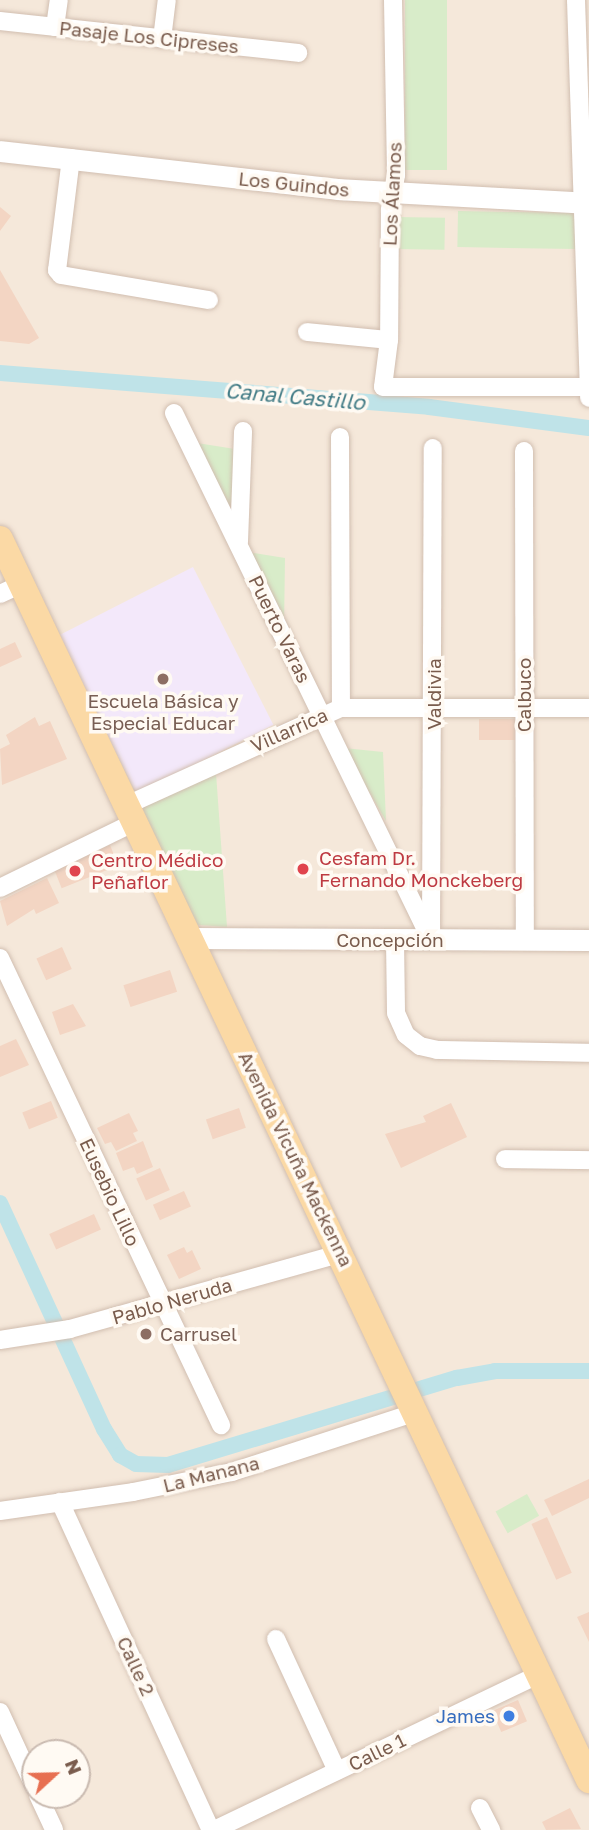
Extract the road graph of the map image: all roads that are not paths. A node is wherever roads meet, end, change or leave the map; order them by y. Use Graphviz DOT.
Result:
graph roads {
  1 [pos="59,0"];
  2 [pos="167,0"];
  3 [pos="393,0"];
  4 [pos="576,0"];
  5 [pos="0,21"];
  6 [pos="55,27"];
  7 [pos="162,39"];
  8 [pos="298,53"];
  9 [pos="0,151"];
  10 [pos="71,158"];
  11 [pos="393,193"];
  12 [pos="586,203"];
  13 [pos="209,300"];
  14 [pos="307,332"];
  15 [pos="389,340"];
  16 [pos="588,394"];
  17 [pos="174,413"];
  18 [pos="243,431"];
  19 [pos="340,437"];
  20 [pos="433,448"];
  21 [pos="524,451"];
  22 [pos="0,539"];
  23 [pos="239,545"];
  24 [pos="11,589"];
  25 [pos="341,708"];
  26 [pos="434,708"];
  27 [pos="524,708"];
  28 [pos="589,708"];
  29 [pos="321,714"];
  30 [pos="131,813"];
  31 [pos="0,888"];
  32 [pos="191,938"];
  33 [pos="395,940"];
  34 [pos="431,940"];
  35 [pos="525,940"];
  36 [pos="589,940"];
  37 [pos="0,958"];
  38 [pos="589,1053"];
  39 [pos="505,1159"];
  40 [pos="589,1160"];
  41 [pos="342,1253"];
  42 [pos="163,1303"];
  43 [pos="0,1340"];
  44 [pos="417,1412"];
  45 [pos="221,1425"];
  46 [pos="60,1502"];
  47 [pos="0,1511"];
  48 [pos="276,1640"];
  49 [pos="540,1674"];
  50 [pos="0,1712"];
  51 [pos="21,1758"];
  52 [pos="337,1771"];
  53 [pos="589,1780"];
  54 [pos="480,1808"];
  55 [pos="44,1809"];
  56 [pos="54,1830"];
  57 [pos="213,1830"];
  58 [pos="491,1830"];
  1 -- 6 [label="street"];
  2 -- 7 [label="street"];
  3 -- 11 [label="street, Los Álamos"];
  4 -- 12 [label="street"];
  5 -- 6 [label="street, Pasaje Los Cipreses"];
  6 -- 7 [label="street, Pasaje Los Cipreses"];
  7 -- 8 [label="street, Pasaje Los Cipreses"];
  9 -- 10 [label="street, Los Guindos"];
  10 -- 11 [label="street, Los Guindos"];
  10 -- 13 [label="street"];
  11 -- 12 [label="street, Los Guindos"];
  11 -- 15 [label="street, Los Álamos"];
  12 -- 16 [label="street"];
  14 -- 15 [label="street"];
  15 -- 16 [label="street, Los Álamos"];
  17 -- 23 [label="street, Puerto Varas"];
  18 -- 23 [label="street, Puerto Varas"];
  19 -- 25 [label="street"];
  20 -- 26 [label="street, Valdivia"];
  21 -- 27 [label="street, Calbuco"];
  22 -- 24 [label="main road, Avenida Vicuña Mackenna"];
  23 -- 29 [label="street, Puerto Varas"];
  24 -- 30 [label="main road, Avenida Vicuña Mackenna"];
  25 -- 26 [label="street, Villarrica"];
  25 -- 29 [label="street, Villarrica"];
  26 -- 27 [label="street, Villarrica"];
  26 -- 34 [label="street, Valdivia"];
  27 -- 28 [label="street, Villarrica"];
  27 -- 35 [label="street, Calbuco"];
  29 -- 30 [label="street, Villarrica"];
  29 -- 34 [label="street, Puerto Varas"];
  30 -- 31 [label="street, Villarrica"];
  30 -- 32 [label="main road, Avenida Vicuña Mackenna"];
  32 -- 33 [label="street, Concepción"];
  32 -- 41 [label="main road, Avenida Vicuña Mackenna"];
  33 -- 34 [label="street, Concepción"];
  33 -- 38 [label="street"];
  34 -- 35 [label="street, Concepción"];
  35 -- 36 [label="street, Concepción"];
  37 -- 42 [label="street, Eusebio Lillo"];
  39 -- 40 [label="street"];
  41 -- 42 [label="street, Pablo Neruda"];
  41 -- 44 [label="main road, Avenida Vicuña Mackenna"];
  42 -- 43 [label="street, Pablo Neruda"];
  42 -- 45 [label="street, Eusebio Lillo"];
  44 -- 46 [label="street, La Manana"];
  44 -- 49 [label="main road, Avenida Vicuña Mackenna"];
  46 -- 47 [label="street, La Manana"];
  46 -- 57 [label="street, Calle 2"];
  48 -- 52 [label="street"];
  49 -- 52 [label="street, Calle 1"];
  49 -- 53 [label="main road, Avenida Vicuña Mackenna"];
  50 -- 51 [label="street"];
  52 -- 57 [label="street, Calle 1"];
  54 -- 58 [label="street"];
  55 -- 56 [label="street"];
}
